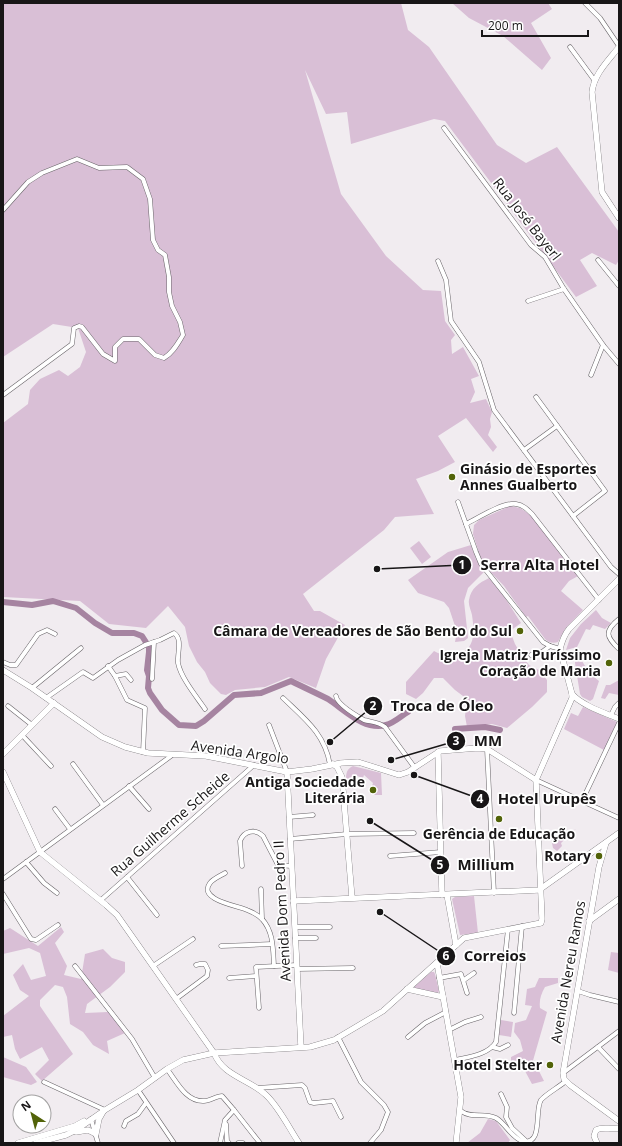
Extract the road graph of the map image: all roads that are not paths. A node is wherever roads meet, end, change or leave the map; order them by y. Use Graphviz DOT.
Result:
graph roads {
  1 [pos="585,3"];
  2 [pos="619,46"];
  3 [pos="570,47"];
  4 [pos="594,81"];
  5 [pos="444,128"];
  6 [pos="3,210"];
  7 [pos="619,218"];
  8 [pos="598,260"];
  9 [pos="438,261"];
  10 [pos="619,286"];
  11 [pos="564,289"];
  12 [pos="528,301"];
  13 [pos="603,345"];
  14 [pos="619,364"];
  15 [pos="591,375"];
  16 [pos="3,395"];
  17 [pos="536,397"];
  18 [pos="557,426"];
  19 [pos="524,450"];
  20 [pos="458,502"];
  21 [pos="573,516"];
  22 [pos="466,524"];
  23 [pos="619,574"];
  24 [pos="619,579"];
  25 [pos="599,600"];
  26 [pos="619,620"];
  27 [pos="55,634"];
  28 [pos="150,643"];
  29 [pos="550,646"];
  30 [pos="81,648"];
  31 [pos="560,649"];
  32 [pos="619,649"];
  33 [pos="531,655"];
  34 [pos="3,662"];
  35 [pos="108,666"];
  36 [pos="3,670"];
  37 [pos="115,676"];
  38 [pos="152,679"];
  39 [pos="131,680"];
  40 [pos="32,688"];
  41 [pos="572,694"];
  42 [pos="336,696"];
  43 [pos="46,698"];
  44 [pos="283,698"];
  45 [pos="54,703"];
  46 [pos="619,703"];
  47 [pos="586,704"];
  48 [pos="8,706"];
  49 [pos="568,708"];
  50 [pos="205,709"];
  51 [pos="611,715"];
  52 [pos="619,719"];
  53 [pos="619,722"];
  54 [pos="32,725"];
  55 [pos="269,725"];
  56 [pos="22,735"];
  57 [pos="487,749"];
  58 [pos="143,752"];
  59 [pos="438,752"];
  60 [pos="3,754"];
  61 [pos="158,755"];
  62 [pos="171,756"];
  63 [pos="73,764"];
  64 [pos="160,764"];
  65 [pos="254,765"];
  66 [pos="331,765"];
  67 [pos="51,766"];
  68 [pos="414,768"];
  69 [pos="3,772"];
  70 [pos="287,772"];
  71 [pos="536,780"];
  72 [pos="129,786"];
  73 [pos="582,801"];
  74 [pos="103,805"];
  75 [pos="55,809"];
  76 [pos="149,809"];
  77 [pos="313,815"];
  78 [pos="289,817"];
  79 [pos="619,818"];
  80 [pos="70,829"];
  81 [pos="414,833"];
  82 [pos="619,833"];
  83 [pos="347,834"];
  84 [pos="290,840"];
  85 [pos="606,843"];
  86 [pos="40,852"];
  87 [pos="440,852"];
  88 [pos="590,854"];
  89 [pos="390,856"];
  90 [pos="26,862"];
  91 [pos="242,866"];
  92 [pos="291,866"];
  93 [pos="599,867"];
  94 [pos="225,873"];
  95 [pos="127,877"];
  96 [pos="3,879"];
  97 [pos="261,889"];
  98 [pos="542,889"];
  99 [pos="57,893"];
  100 [pos="494,893"];
  101 [pos="3,894"];
  102 [pos="444,895"];
  103 [pos="352,898"];
  104 [pos="619,899"];
  105 [pos="100,900"];
  106 [pos="293,901"];
  107 [pos="157,915"];
  108 [pos="262,918"];
  109 [pos="589,921"];
  110 [pos="58,925"];
  111 [pos="522,926"];
  112 [pos="295,927"];
  113 [pos="330,927"];
  114 [pos="508,929"];
  115 [pos="295,938"];
  116 [pos="316,938"];
  117 [pos="193,939"];
  118 [pos="272,944"];
  119 [pos="456,945"];
  120 [pos="221,946"];
  121 [pos="437,963"];
  122 [pos="196,965"];
  123 [pos="75,966"];
  124 [pos="153,966"];
  125 [pos="274,966"];
  126 [pos="297,967"];
  127 [pos="352,968"];
  128 [pos="474,973"];
  129 [pos="256,976"];
  130 [pos="229,978"];
  131 [pos="440,978"];
  132 [pos="464,980"];
  133 [pos="407,989"];
  134 [pos="578,991"];
  135 [pos="467,992"];
  136 [pos="443,997"];
  137 [pos="176,999"];
  138 [pos="619,1002"];
  139 [pos="259,1008"];
  140 [pos="446,1012"];
  141 [pos="514,1013"];
  142 [pos="481,1017"];
  143 [pos="449,1030"];
  144 [pos="619,1031"];
  145 [pos="338,1037"];
  146 [pos="408,1037"];
  147 [pos="508,1045"];
  148 [pos="301,1047"];
  149 [pos="492,1047"];
  150 [pos="598,1047"];
  151 [pos="214,1053"];
  152 [pos="454,1060"];
  153 [pos="167,1069"];
  154 [pos="619,1069"];
  155 [pos="563,1073"];
  156 [pos="155,1078"];
  157 [pos="566,1081"];
  158 [pos="44,1082"];
  159 [pos="257,1088"];
  160 [pos="138,1090"];
  161 [pos="501,1094"];
  162 [pos="146,1102"];
  163 [pos="104,1110"];
  164 [pos="234,1110"];
  165 [pos="461,1111"];
  166 [pos="341,1117"];
  167 [pos="93,1118"];
  168 [pos="225,1120"];
  169 [pos="619,1121"];
  170 [pos="124,1126"];
  171 [pos="619,1128"];
  172 [pos="96,1134"];
  173 [pos="66,1135"];
  174 [pos="526,1142"];
  175 [pos="18,1143"];
  176 [pos="36,1143"];
  177 [pos="98,1143"];
  178 [pos="174,1143"];
  179 [pos="220,1143"];
  180 [pos="229,1143"];
  181 [pos="238,1143"];
  182 [pos="243,1143"];
  183 [pos="260,1143"];
  184 [pos="299,1143"];
  185 [pos="370,1143"];
  186 [pos="456,1143"];
  187 [pos="597,1143"];
  1 -- 2 [label="street"];
  2 -- 4 [label="main road"];
  3 -- 4 [label="street"];
  4 -- 7 [label="main road"];
  5 -- 11 [label="street, Rua José Bayerl"];
  6 -- 16 [label="street"];
  8 -- 10 [label="street"];
  9 -- 19 [label="street"];
  11 -- 12 [label="street"];
  11 -- 13 [label="street, Rua José Bayerl"];
  13 -- 14 [label="street, Rua José Bayerl"];
  13 -- 15 [label="street"];
  17 -- 18 [label="street"];
  18 -- 19 [label="street"];
  18 -- 21 [label="street"];
  19 -- 21 [label="street"];
  20 -- 22 [label="street"];
  21 -- 23 [label="street"];
  22 -- 25 [label="street"];
  22 -- 29 [label="street"];
  24 -- 25 [label="main road"];
  25 -- 31 [label="main road"];
  26 -- 32 [label="street"];
  27 -- 34 [label="street"];
  28 -- 35 [label="street"];
  28 -- 38 [label="street"];
  28 -- 50 [label="street"];
  29 -- 31 [label="street"];
  29 -- 33 [label="street"];
  30 -- 40 [label="street"];
  31 -- 41 [label="main road"];
  35 -- 37 [label="street"];
  35 -- 43 [label="street"];
  36 -- 40 [label="main road, Avenida Argolo"];
  37 -- 39 [label="street"];
  37 -- 58 [label="street"];
  40 -- 43 [label="main road, Avenida Argolo"];
  41 -- 47 [label="main road"];
  41 -- 49 [label="main road"];
  42 -- 68 [label="street"];
  43 -- 45 [label="main road, Avenida Argolo"];
  44 -- 66 [label="street"];
  45 -- 54 [label="main road"];
  45 -- 58 [label="main road, Avenida Argolo"];
  46 -- 51 [label="street"];
  47 -- 49 [label="main road"];
  47 -- 51 [label="main road"];
  48 -- 54 [label="street"];
  49 -- 71 [label="main road"];
  51 -- 52 [label="main road"];
  53 -- 73 [label="street"];
  54 -- 56 [label="main road"];
  55 -- 70 [label="street"];
  56 -- 60 [label="main road"];
  56 -- 67 [label="street"];
  57 -- 59 [label="main road, Avenida Argolo"];
  57 -- 71 [label="main road"];
  57 -- 100 [label="street"];
  58 -- 61 [label="main road, Avenida Argolo"];
  59 -- 68 [label="main road, Avenida Argolo"];
  59 -- 87 [label="main road"];
  61 -- 62 [label="main road, Avenida Argolo"];
  61 -- 64 [label="street"];
  62 -- 64 [label="street"];
  62 -- 65 [label="main road, Avenida Argolo"];
  63 -- 74 [label="street"];
  64 -- 72 [label="street"];
  65 -- 70 [label="main road, Avenida Argolo"];
  65 -- 95 [label="street, Rua Guilherme Scheide"];
  66 -- 68 [label="main road, Avenida Argolo"];
  66 -- 70 [label="main road, Avenida Argolo"];
  66 -- 83 [label="main road"];
  69 -- 86 [label="main road"];
  70 -- 78 [label="main road, Avenida Dom Pedro II"];
  71 -- 73 [label="street"];
  71 -- 98 [label="main road"];
  72 -- 74 [label="street"];
  72 -- 76 [label="street"];
  73 -- 79 [label="street"];
  74 -- 80 [label="street"];
  75 -- 80 [label="street"];
  77 -- 78 [label="street"];
  78 -- 84 [label="main road, Avenida Dom Pedro II"];
  80 -- 86 [label="street"];
  81 -- 83 [label="street"];
  82 -- 85 [label="main road"];
  83 -- 84 [label="street"];
  83 -- 103 [label="main road"];
  84 -- 92 [label="main road, Avenida Dom Pedro II"];
  85 -- 88 [label="main road"];
  85 -- 93 [label="main road, Avenida Nereu Ramos"];
  86 -- 90 [label="street"];
  86 -- 105 [label="main road"];
  87 -- 89 [label="street"];
  87 -- 102 [label="main road"];
  88 -- 93 [label="main road"];
  88 -- 98 [label="main road"];
  90 -- 96 [label="street"];
  90 -- 99 [label="street"];
  91 -- 92 [label="street"];
  92 -- 106 [label="main road, Avenida Dom Pedro II"];
  93 -- 109 [label="main road, Avenida Nereu Ramos"];
  94 -- 108 [label="street"];
  95 -- 105 [label="street, Rua Guilherme Scheide"];
  95 -- 107 [label="street"];
  97 -- 108 [label="street"];
  98 -- 100 [label="main road"];
  98 -- 111 [label="main road"];
  100 -- 102 [label="main road"];
  101 -- 110 [label="street"];
  102 -- 103 [label="main road"];
  102 -- 119 [label="main road"];
  103 -- 106 [label="main road"];
  104 -- 109 [label="main road"];
  105 -- 124 [label="main road"];
  106 -- 112 [label="main road, Avenida Dom Pedro II"];
  108 -- 118 [label="street"];
  109 -- 134 [label="main road, Avenida Nereu Ramos"];
  111 -- 114 [label="main road"];
  111 -- 141 [label="street"];
  112 -- 113 [label="street"];
  112 -- 115 [label="main road, Avenida Dom Pedro II"];
  114 -- 119 [label="main road"];
  114 -- 149 [label="street"];
  115 -- 116 [label="street"];
  115 -- 126 [label="main road, Avenida Dom Pedro II"];
  117 -- 124 [label="street"];
  118 -- 120 [label="street"];
  118 -- 125 [label="street"];
  119 -- 121 [label="main road"];
  121 -- 131 [label="main road"];
  121 -- 133 [label="main road"];
  122 -- 137 [label="street"];
  123 -- 156 [label="street"];
  124 -- 137 [label="main road"];
  125 -- 126 [label="street"];
  125 -- 129 [label="street"];
  126 -- 127 [label="street"];
  126 -- 148 [label="main road, Avenida Dom Pedro II"];
  128 -- 132 [label="street"];
  129 -- 130 [label="street"];
  129 -- 139 [label="street"];
  131 -- 132 [label="street"];
  131 -- 136 [label="main road"];
  132 -- 135 [label="street"];
  133 -- 136 [label="main road"];
  133 -- 145 [label="main road"];
  134 -- 138 [label="street"];
  134 -- 155 [label="main road, Avenida Nereu Ramos"];
  136 -- 140 [label="main road"];
  137 -- 151 [label="main road"];
  140 -- 143 [label="main road"];
  140 -- 146 [label="street"];
  142 -- 143 [label="street"];
  143 -- 152 [label="main road"];
  144 -- 150 [label="street"];
  145 -- 148 [label="main road"];
  145 -- 185 [label="street"];
  147 -- 149 [label="street"];
  148 -- 151 [label="main road"];
  149 -- 152 [label="street"];
  150 -- 154 [label="street"];
  150 -- 155 [label="street"];
  151 -- 153 [label="main road"];
  151 -- 159 [label="main road"];
  152 -- 165 [label="main road"];
  153 -- 156 [label="main road"];
  153 -- 164 [label="street"];
  155 -- 157 [label="main road"];
  156 -- 160 [label="main road"];
  157 -- 169 [label="main road"];
  157 -- 174 [label="street"];
  158 -- 163 [label="street"];
  159 -- 166 [label="street"];
  159 -- 184 [label="main road"];
  160 -- 162 [label="street"];
  160 -- 163 [label="main road"];
  161 -- 174 [label="street"];
  162 -- 170 [label="street"];
  162 -- 178 [label="street"];
  163 -- 167 [label="main road"];
  163 -- 172 [label="main road"];
  164 -- 168 [label="street"];
  164 -- 183 [label="street"];
  165 -- 174 [label="street"];
  165 -- 186 [label="main road"];
  167 -- 172 [label="street"];
  167 -- 173 [label="main road"];
  167 -- 175 [label="main road"];
  168 -- 179 [label="street"];
  168 -- 180 [label="street"];
  171 -- 187 [label="main road"];
  172 -- 173 [label="main road"];
  172 -- 177 [label="street"];
  173 -- 176 [label="main road"];
  181 -- 182 [label="street"];
}
